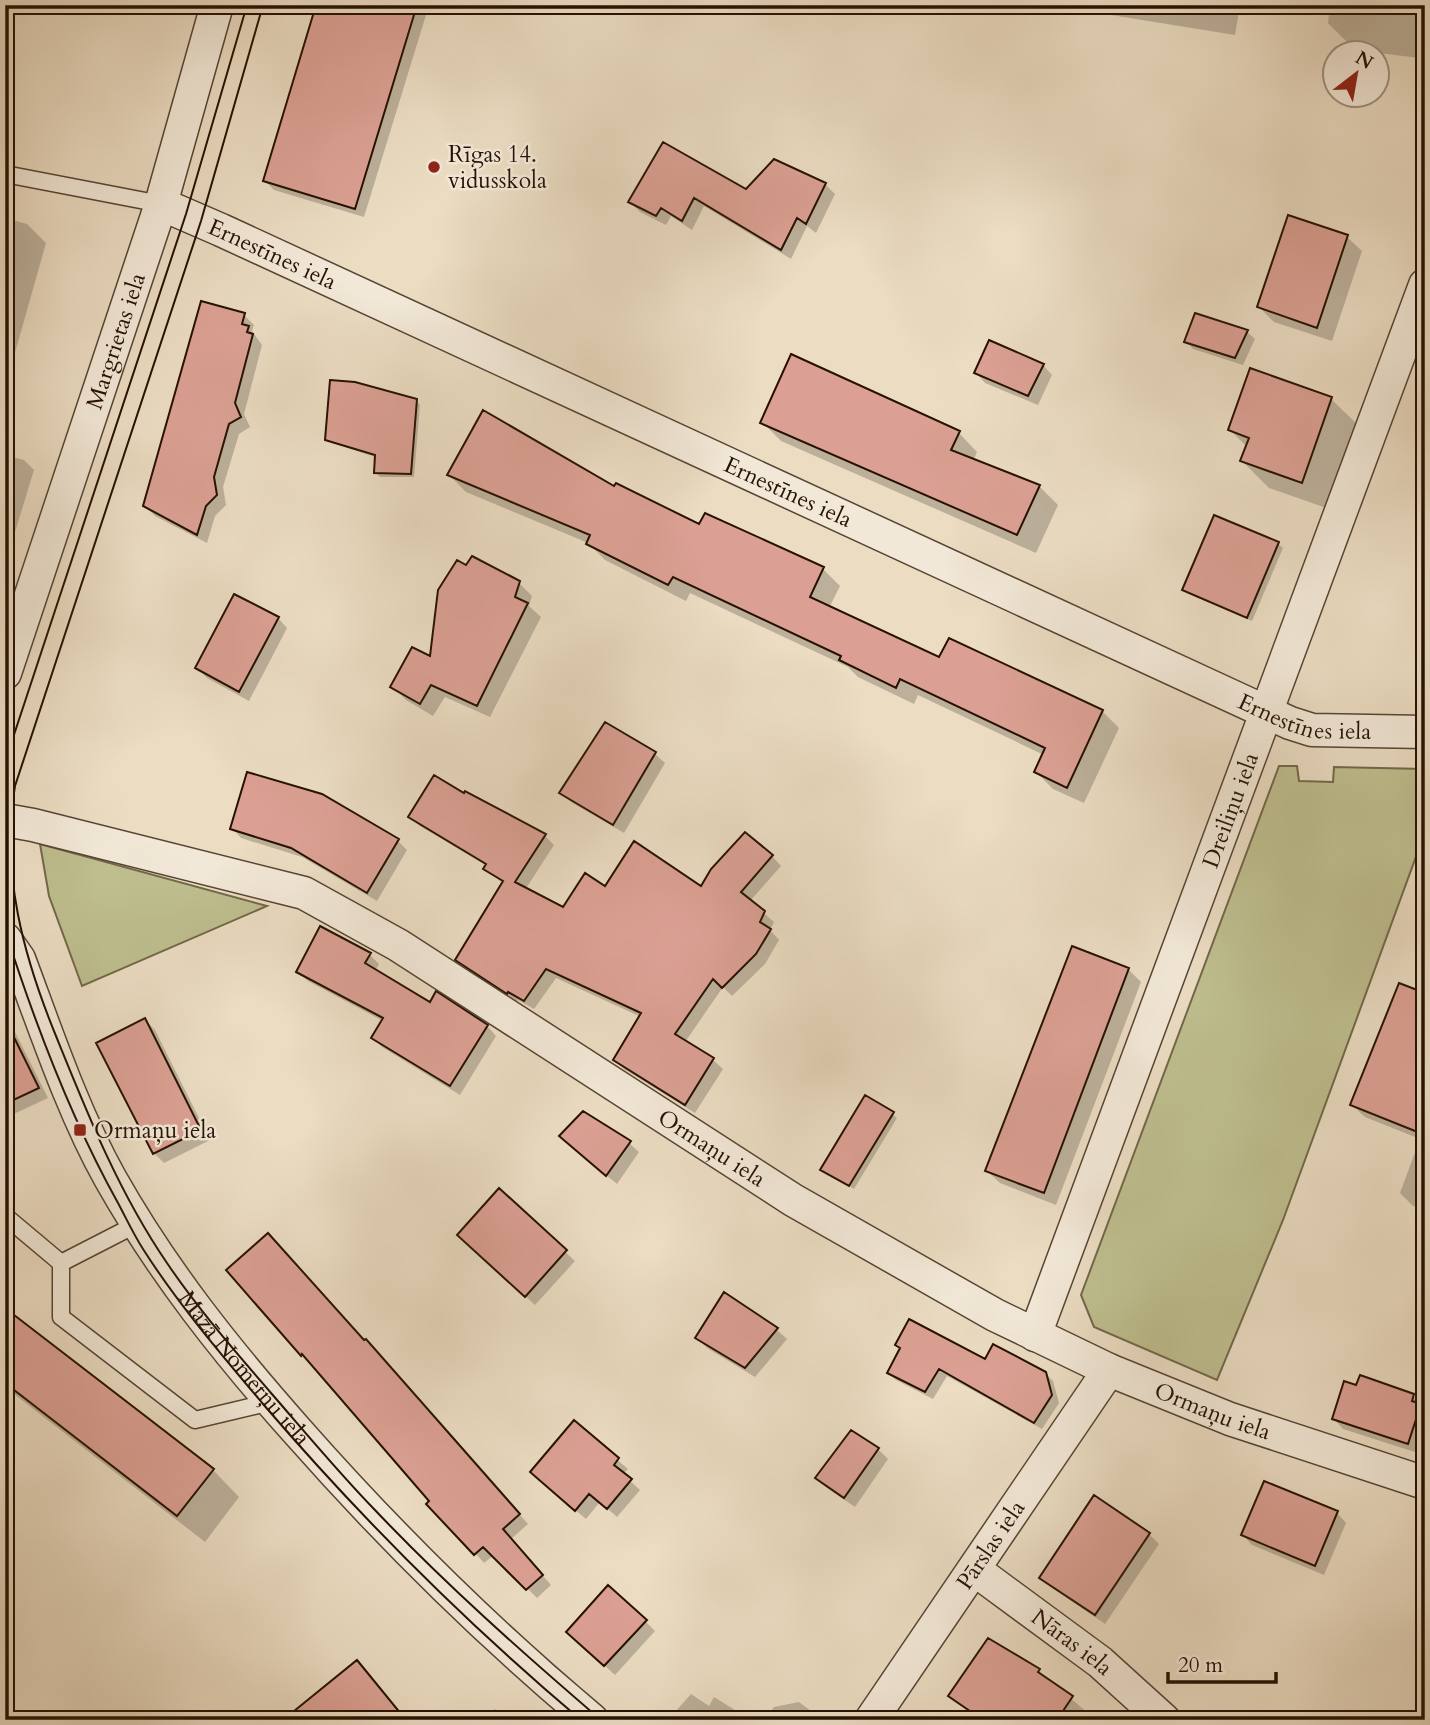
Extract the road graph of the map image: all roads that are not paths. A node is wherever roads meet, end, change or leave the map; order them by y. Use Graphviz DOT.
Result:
graph roads {
  1 [pos="217,5"];
  2 [pos="5,174"];
  3 [pos="161,204"];
  4 [pos="1425,285"];
  5 [pos="5,673"];
  6 [pos="1266,713"];
  7 [pos="1425,732"];
  8 [pos="5,820"];
  9 [pos="5,939"];
  10 [pos="5,1216"];
  11 [pos="137,1224"];
  12 [pos="61,1263"];
  13 [pos="1035,1335"];
  14 [pos="1109,1370"];
  15 [pos="271,1402"];
  16 [pos="1425,1483"];
  17 [pos="975,1570"];
  18 [pos="592,1720"];
  19 [pos="871,1720"];
  20 [pos="1164,1720"];
  1 -- 3 [label="street, Margrietas iela"];
  2 -- 3 [label="lane"];
  3 -- 5 [label="street, Margrietas iela"];
  3 -- 6 [label="street, Ernestīnes iela"];
  4 -- 6 [label="street, Dreiliņu iela"];
  6 -- 7 [label="street, Ernestīnes iela"];
  6 -- 13 [label="street, Dreiliņu iela"];
  8 -- 13 [label="street, Ormaņu iela"];
  9 -- 11 [label="street, Mazā Nometņu iela"];
  10 -- 12 [label="lane"];
  11 -- 12 [label="lane"];
  11 -- 15 [label="street, Mazā Nometņu iela"];
  12 -- 15 [label="lane"];
  13 -- 14 [label="street, Ormaņu iela"];
  14 -- 16 [label="street, Ormaņu iela"];
  14 -- 17 [label="street, Pārslas iela"];
  15 -- 18 [label="street, Mazā Nometņu iela"];
  17 -- 19 [label="street, Pārslas iela"];
  17 -- 20 [label="street, Nāras iela"];
}
